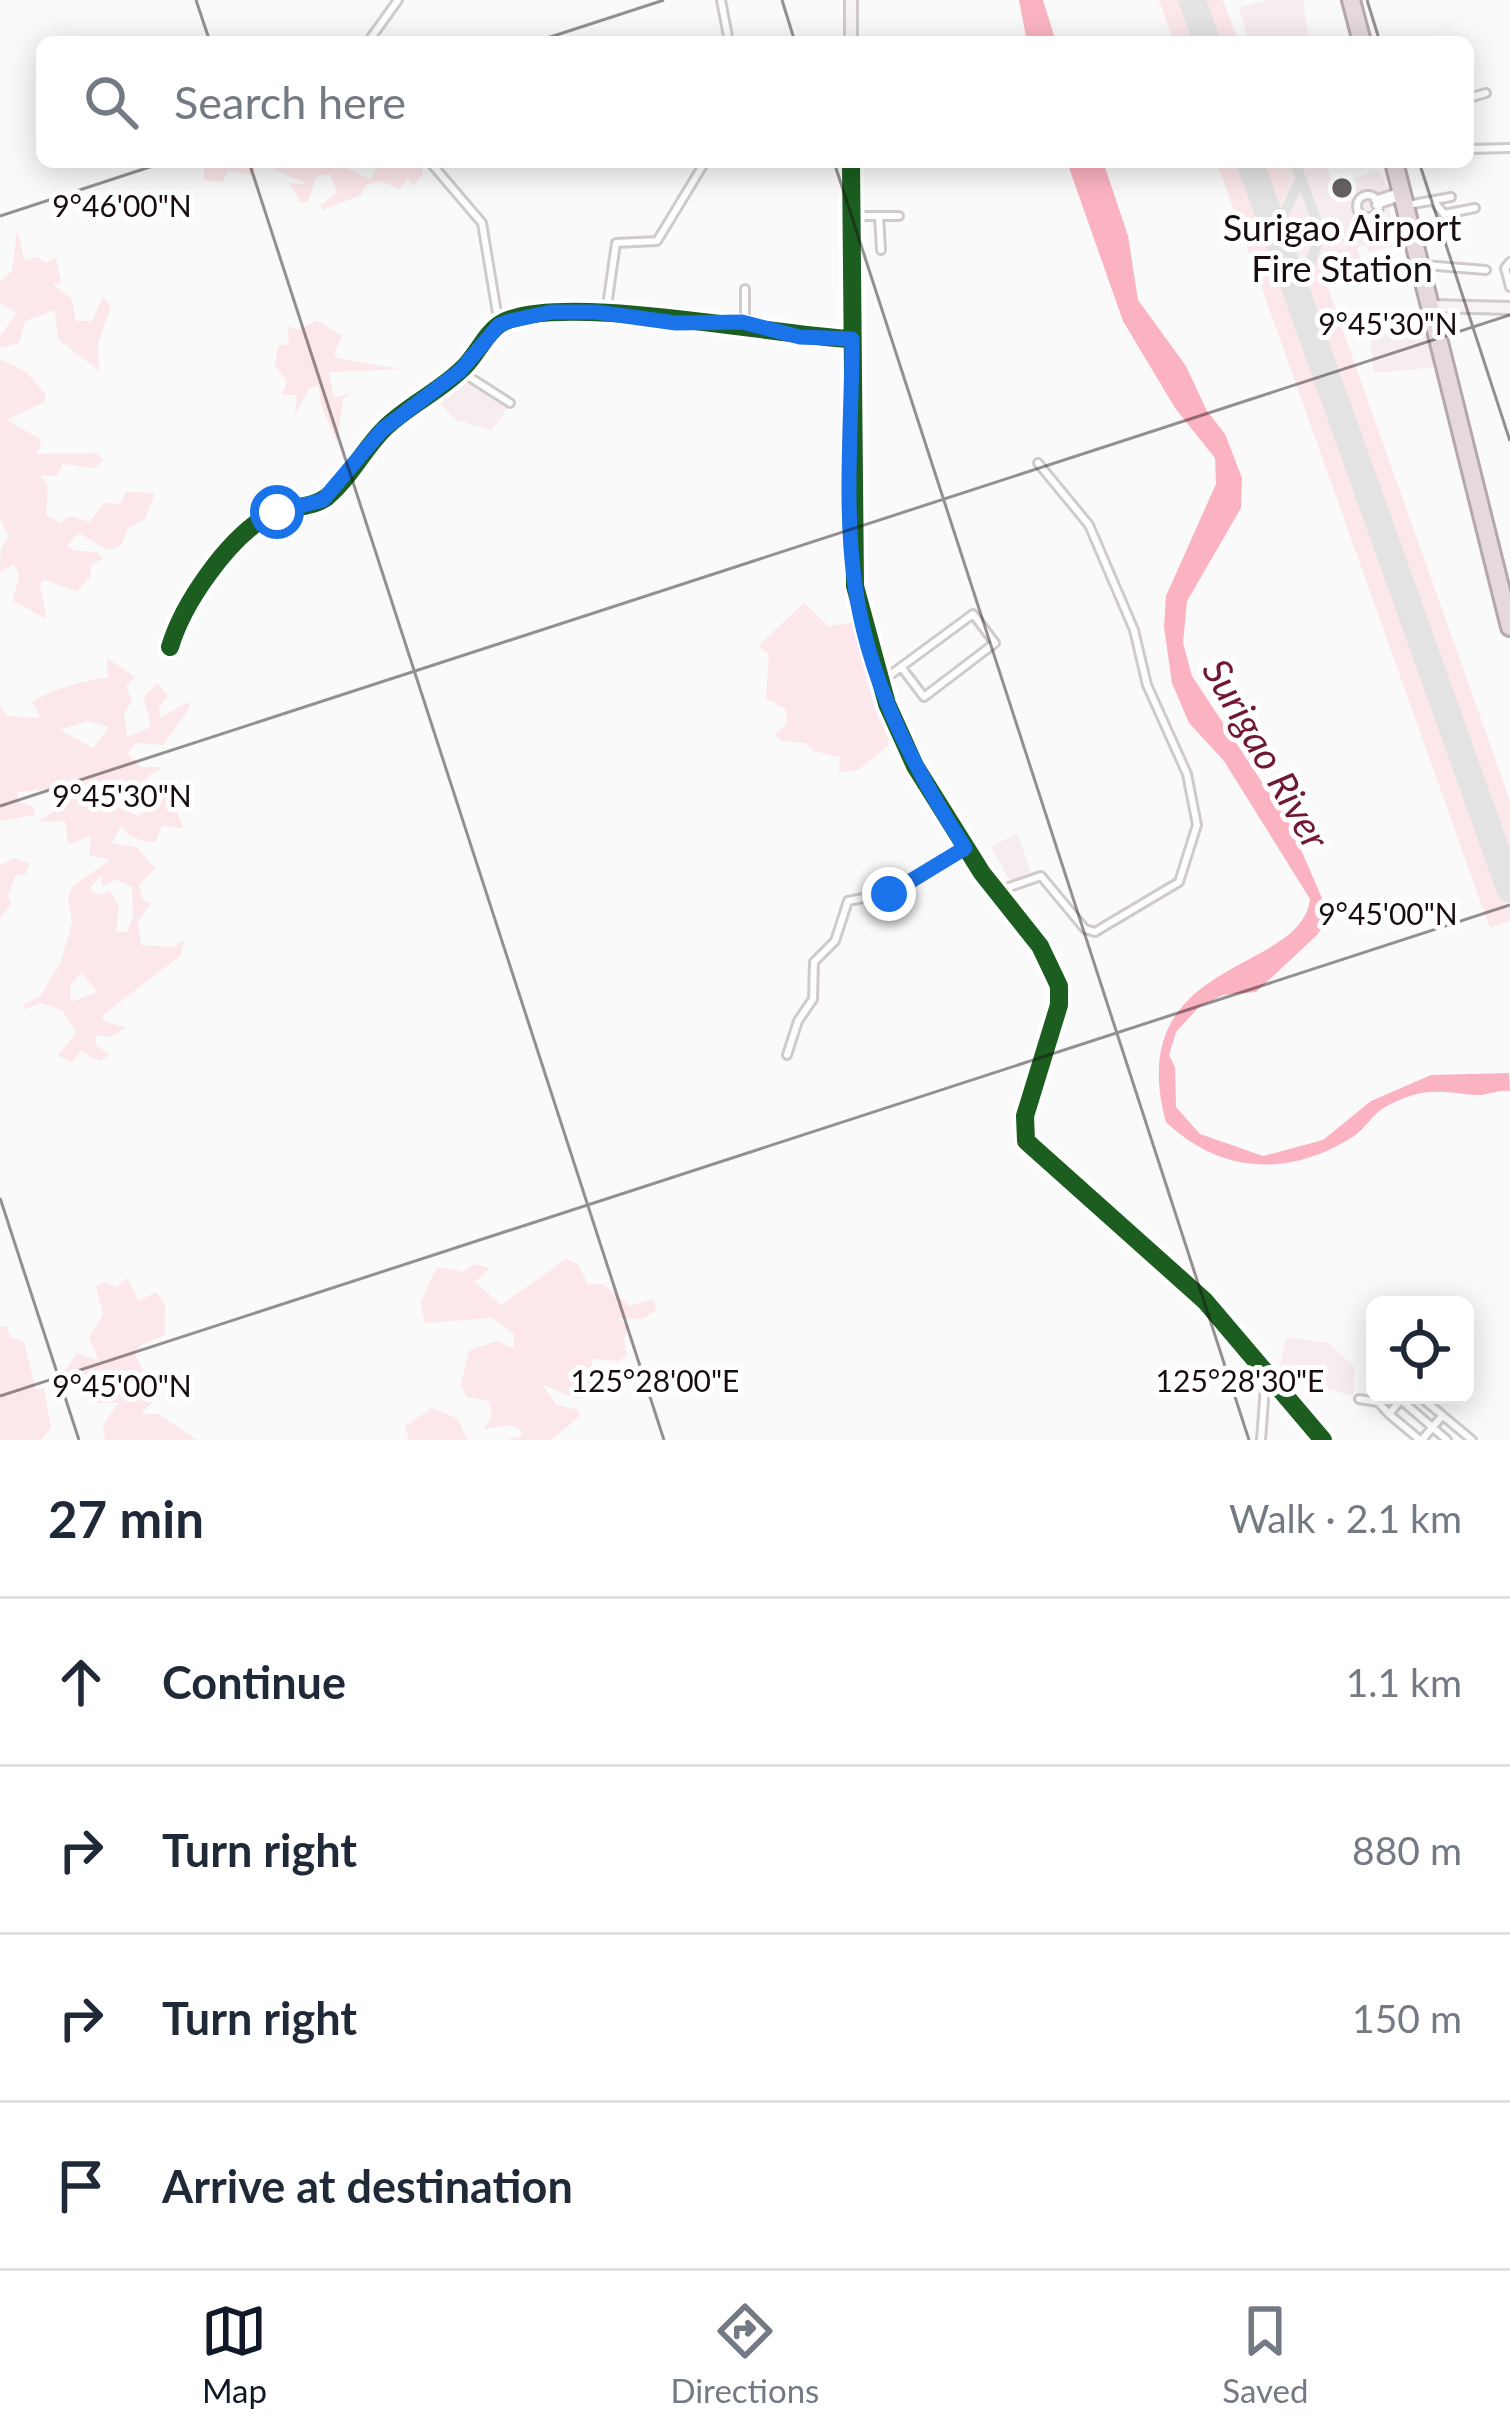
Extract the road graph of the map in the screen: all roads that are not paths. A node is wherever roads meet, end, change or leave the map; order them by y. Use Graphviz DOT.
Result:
graph roads {
  1 [pos="398,0"];
  2 [pos="721,0"];
  3 [pos="851,0"];
  4 [pos="1351,0"];
  5 [pos="372,36"];
  6 [pos="728,36"];
  7 [pos="850,36"];
  8 [pos="1360,36"];
  9 [pos="1486,93"];
  10 [pos="1474,96"];
  11 [pos="1510,148"];
  12 [pos="1474,149"];
  13 [pos="435,168"];
  14 [pos="701,168"];
  15 [pos="851,168"];
  16 [pos="1396,168"];
  17 [pos="1451,197"];
  18 [pos="1403,198"];
  19 [pos="1436,202"];
  20 [pos="1376,203"];
  21 [pos="1475,208"];
  22 [pos="852,216"];
  23 [pos="879,216"];
  24 [pos="899,216"];
  25 [pos="881,250"];
  26 [pos="1510,262"];
  27 [pos="1420,265"];
  28 [pos="1486,270"];
  29 [pos="1510,287"];
  30 [pos="745,289"];
  31 [pos="1431,306"];
  32 [pos="1510,308"];
  33 [pos="606,313"];
  34 [pos="746,323"];
  35 [pos="499,325"];
  36 [pos="852,339"];
  37 [pos="460,371"];
  38 [pos="510,404"];
  39 [pos="1038,463"];
  40 [pos="1510,626"];
  41 [pos="170,646"];
  42 [pos="902,668"];
  43 [pos="880,682"];
  44 [pos="965,848"];
  45 [pos="995,892"];
  46 [pos="787,1055"];
  47 [pos="1266,1373"];
  48 [pos="1359,1400"];
  49 [pos="1397,1404"];
  50 [pos="1410,1404"];
  51 [pos="1428,1404"];
  52 [pos="1389,1414"];
  53 [pos="1442,1416"];
  54 [pos="1432,1427"];
  55 [pos="1261,1440"];
  56 [pos="1323,1440"];
  57 [pos="1421,1440"];
  58 [pos="1447,1440"];
  59 [pos="1472,1440"];
  1 -- 5 [label="street"];
  2 -- 6 [label="street"];
  3 -- 7 [label="street"];
  4 -- 8 [label="highway"];
  9 -- 10 [label="street"];
  11 -- 12 [label="street"];
  13 -- 35 [label="street"];
  14 -- 33 [label="street"];
  15 -- 22 [label="street"];
  16 -- 18 [label="highway"];
  17 -- 19 [label="street"];
  18 -- 19 [label="street"];
  18 -- 20 [label="street"];
  18 -- 27 [label="highway"];
  19 -- 21 [label="street"];
  20 -- 20 [label="street"];
  22 -- 23 [label="street"];
  22 -- 36 [label="street"];
  23 -- 24 [label="street"];
  23 -- 25 [label="street"];
  26 -- 29 [label="street"];
  27 -- 28 [label="street"];
  27 -- 31 [label="highway"];
  30 -- 34 [label="street"];
  31 -- 32 [label="street"];
  31 -- 40 [label="highway"];
  33 -- 34 [label="street"];
  33 -- 35 [label="street"];
  34 -- 36 [label="street"];
  35 -- 37 [label="street"];
  36 -- 43 [label="street"];
  37 -- 38 [label="street"];
  37 -- 41 [label="street"];
  39 -- 45 [label="street"];
  42 -- 42 [label="street"];
  42 -- 43 [label="street"];
  43 -- 44 [label="street"];
  44 -- 45 [label="street"];
  44 -- 46 [label="street"];
  45 -- 47 [label="street"];
  47 -- 55 [label="street"];
  47 -- 56 [label="street"];
  48 -- 52 [label="street"];
  49 -- 52 [label="street"];
  50 -- 54 [label="street"];
  51 -- 53 [label="street"];
  52 -- 57 [label="street"];
  53 -- 54 [label="street"];
  53 -- 59 [label="street"];
  54 -- 57 [label="street"];
  54 -- 58 [label="street"];
}
